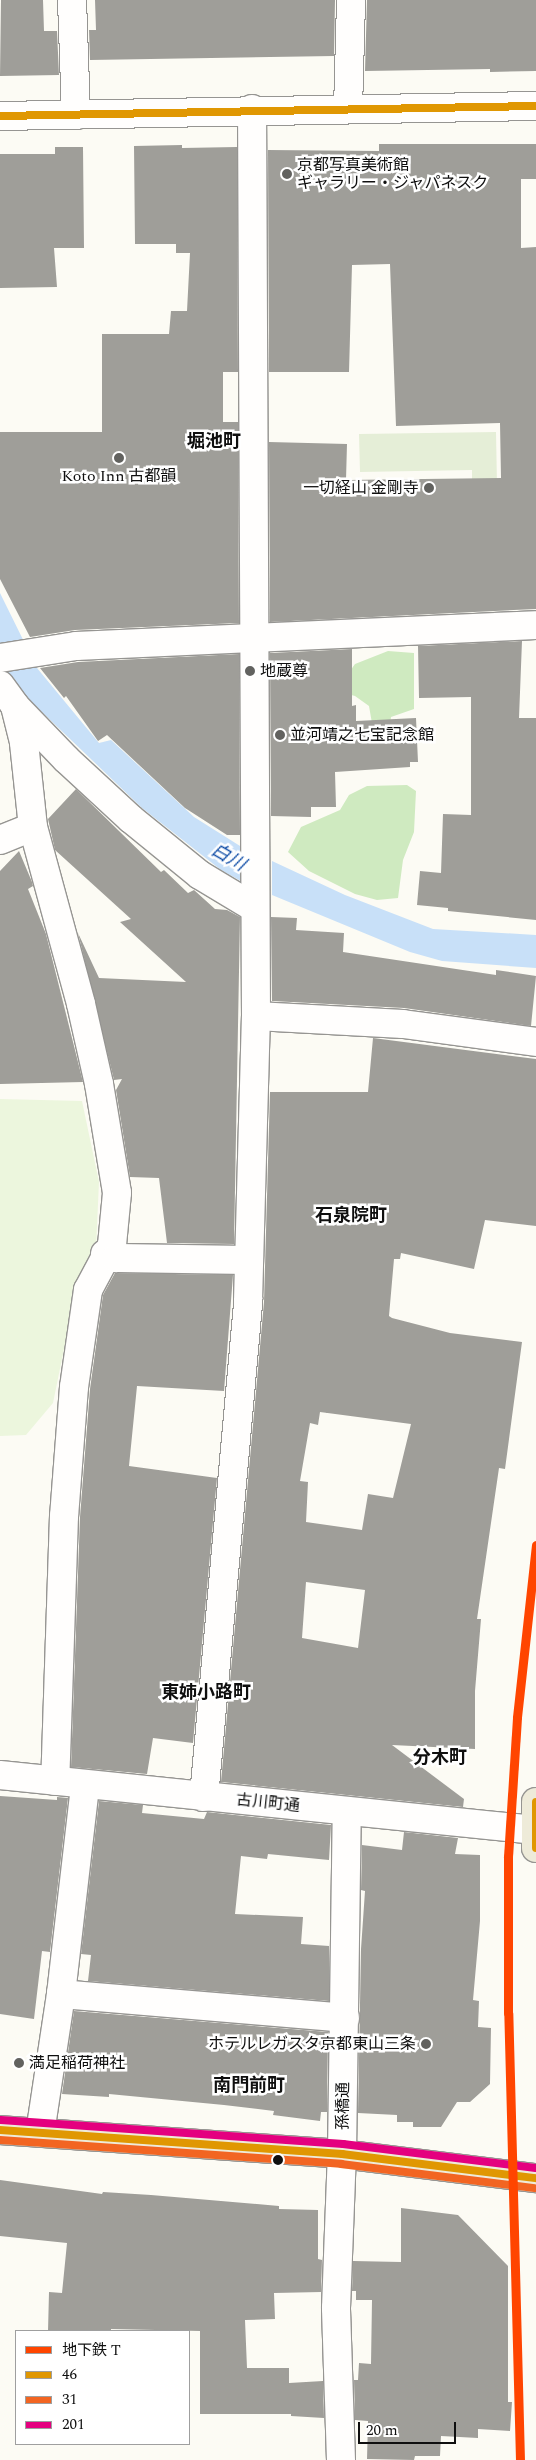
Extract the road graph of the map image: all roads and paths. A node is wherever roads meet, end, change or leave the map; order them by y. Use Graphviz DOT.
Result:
graph roads {
  1 [pos="72,0"];
  2 [pos="351,0"];
  3 [pos="536,106"];
  4 [pos="348,109"];
  5 [pos="252,110"];
  6 [pos="76,115"];
  7 [pos="0,116"];
  8 [pos="536,625"];
  9 [pos="254,638"];
  10 [pos="0,658"];
  11 [pos="5,699"];
  12 [pos="33,828"];
  13 [pos="0,840"];
  14 [pos="255,900"];
  15 [pos="256,1016"];
  16 [pos="536,1042"];
  17 [pos="105,1254"];
  18 [pos="249,1260"];
  19 [pos="0,1775"];
  20 [pos="55,1781"];
  21 [pos="85,1785"];
  22 [pos="204,1797"];
  23 [pos="536,1802"];
  24 [pos="347,1811"];
  25 [pos="536,1839"];
  26 [pos="61,1994"];
  27 [pos="345,2018"];
  28 [pos="0,2130"];
  29 [pos="40,2133"];
  30 [pos="342,2154"];
  31 [pos="536,2178"];
  32 [pos="341,2460"];
  1 -- 6 [label="street"];
  2 -- 4 [label="street"];
  3 -- 4 [label="street"];
  4 -- 5 [label="street"];
  5 -- 6 [label="street"];
  5 -- 9 [label="street"];
  6 -- 7 [label="street"];
  8 -- 9 [label="street"];
  9 -- 10 [label="street"];
  9 -- 14 [label="street"];
  11 -- 12 [label="street"];
  11 -- 14 [label="street"];
  12 -- 13 [label="street"];
  12 -- 17 [label="street"];
  14 -- 15 [label="street"];
  15 -- 16 [label="street"];
  15 -- 18 [label="street"];
  17 -- 18 [label="street"];
  17 -- 20 [label="street"];
  18 -- 22 [label="street"];
  19 -- 20 [label="street, 古川町通"];
  20 -- 21 [label="street, 古川町通"];
  21 -- 22 [label="street, 古川町通"];
  21 -- 26 [label="street"];
  22 -- 24 [label="street, 古川町通"];
  23 -- 25 [label="main road"];
  24 -- 25 [label="street, 古川町通"];
  24 -- 27 [label="street, 孫橋通"];
  26 -- 27 [label="street"];
  26 -- 29 [label="street"];
  27 -- 30 [label="street, 孫橋通"];
  28 -- 29 [label="main road"];
  29 -- 30 [label="main road"];
  30 -- 31 [label="main road"];
  30 -- 32 [label="street, 孫橋通"];
}
